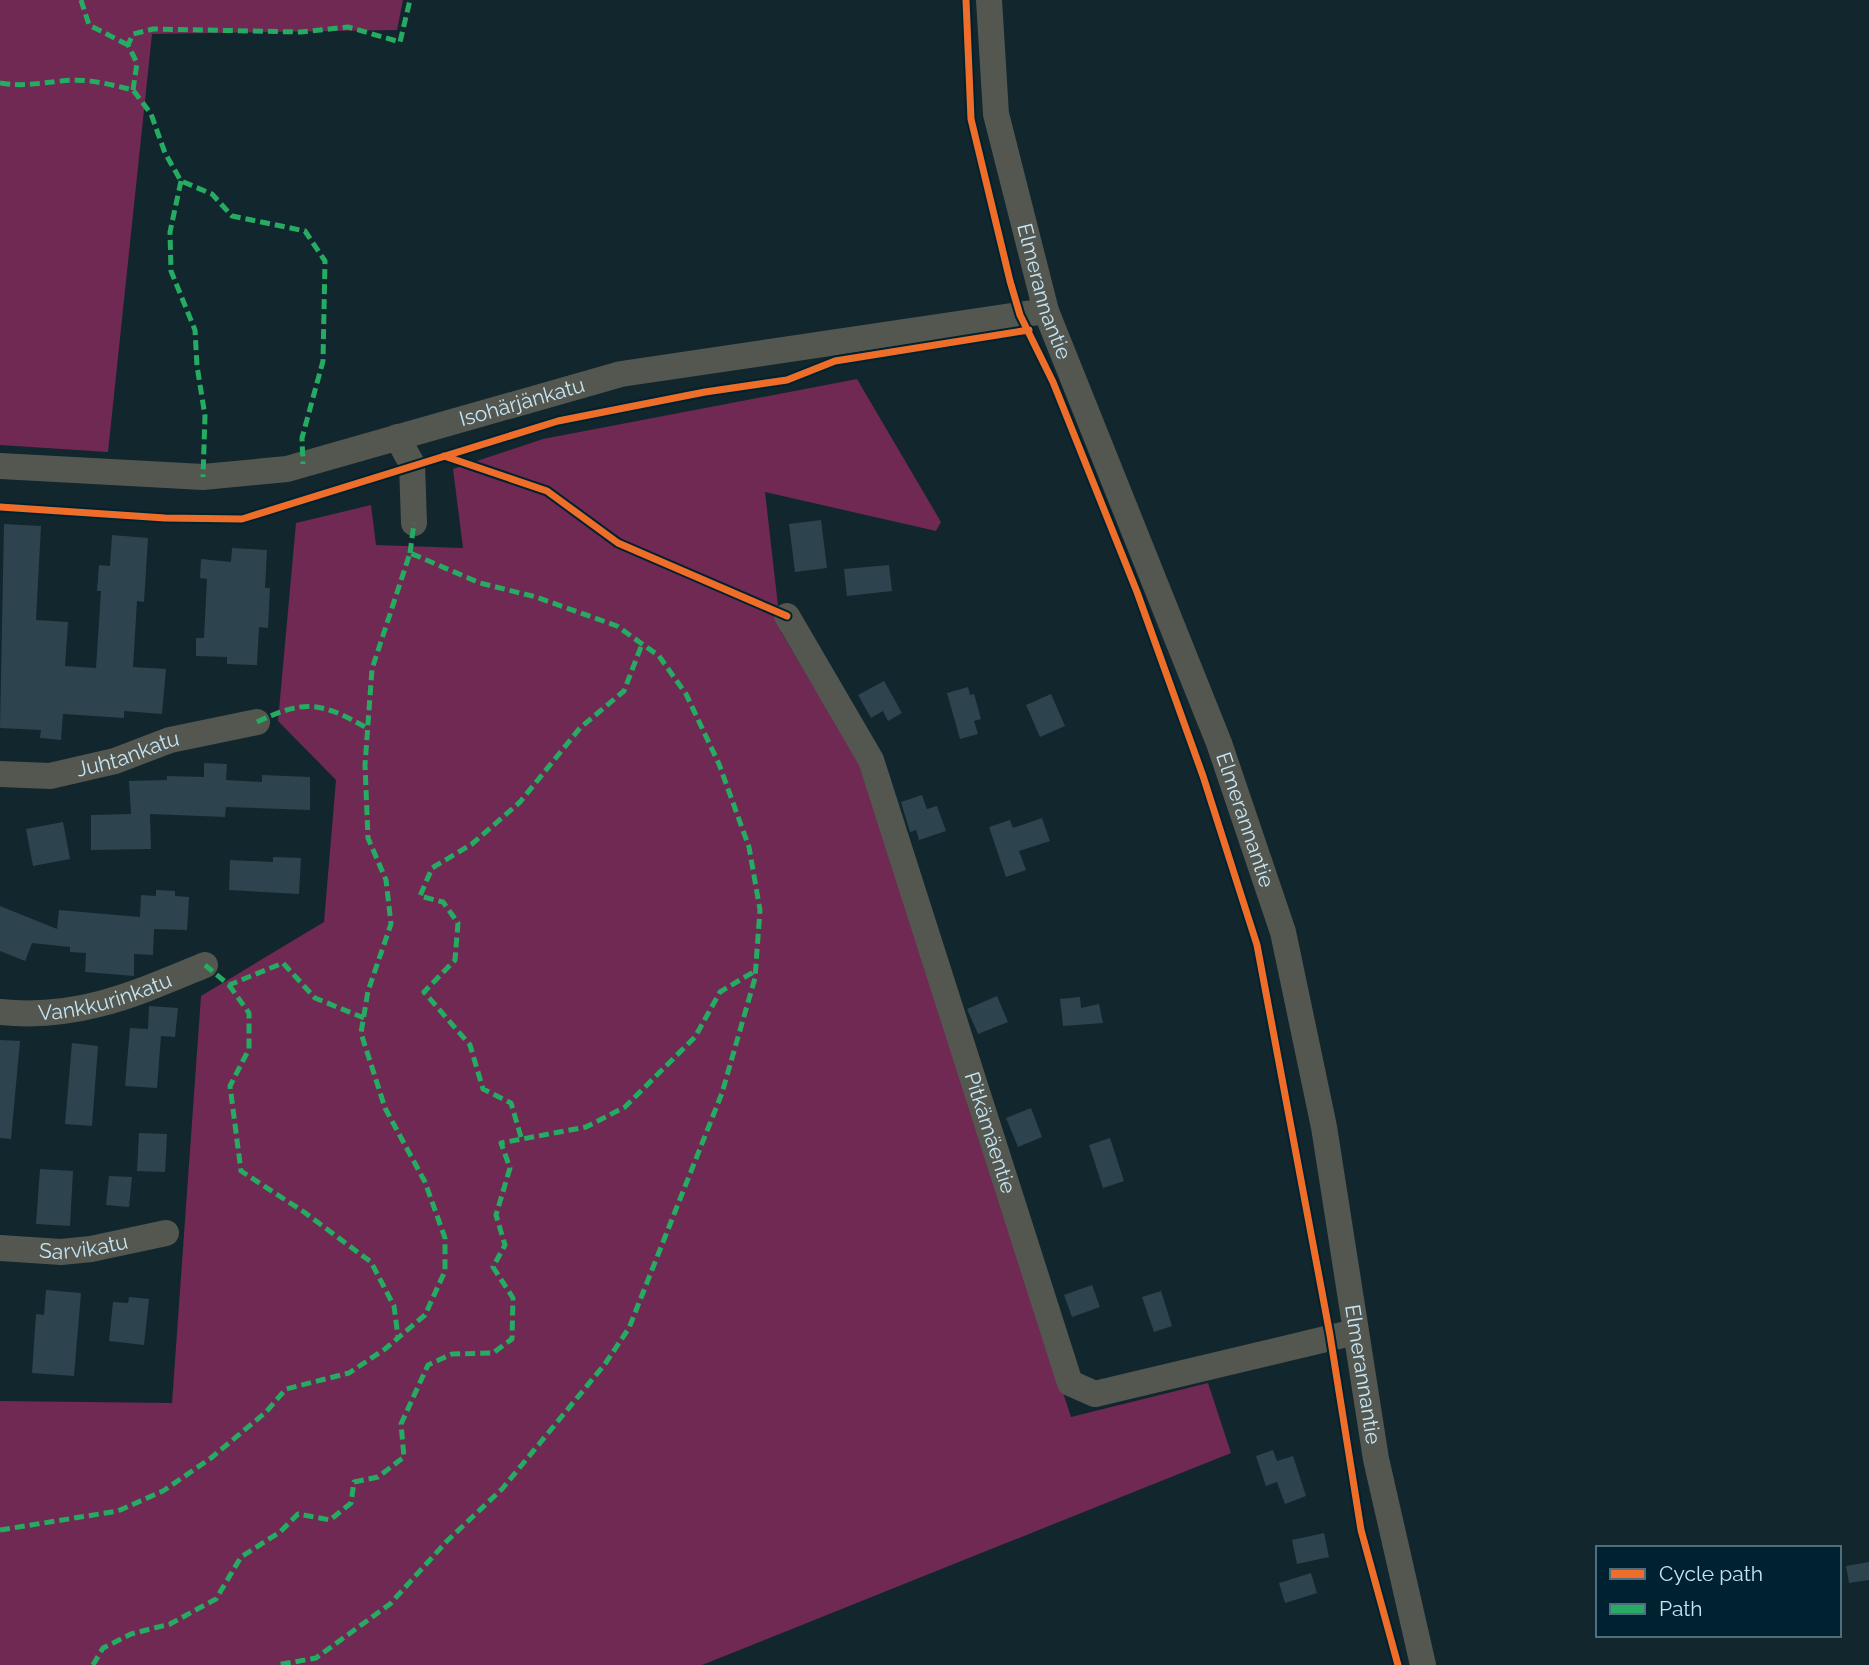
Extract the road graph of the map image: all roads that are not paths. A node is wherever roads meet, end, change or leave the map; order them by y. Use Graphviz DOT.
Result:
graph roads {
  1 [pos="989,0"];
  2 [pos="1046,311"];
  3 [pos="397,437"];
  4 [pos="0,466"];
  5 [pos="414,523"];
  6 [pos="787,617"];
  7 [pos="257,722"];
  8 [pos="0,774"];
  9 [pos="205,965"];
  10 [pos="0,1012"];
  11 [pos="166,1233"];
  12 [pos="0,1248"];
  13 [pos="1355,1332"];
  14 [pos="1423,1665"];
  1 -- 2 [label="street, Elmerannantie"];
  2 -- 3 [label="street, Isohärjänkatu"];
  2 -- 13 [label="street, Elmerannantie"];
  3 -- 4 [label="street, Isohärjänkatu"];
  3 -- 5 [label="street"];
  6 -- 13 [label="street, Pitkämäentie"];
  7 -- 8 [label="street, Juhtankatu"];
  9 -- 10 [label="street, Vankkurinkatu"];
  11 -- 12 [label="street, Sarvikatu"];
  13 -- 14 [label="street, Elmerannantie"];
}
